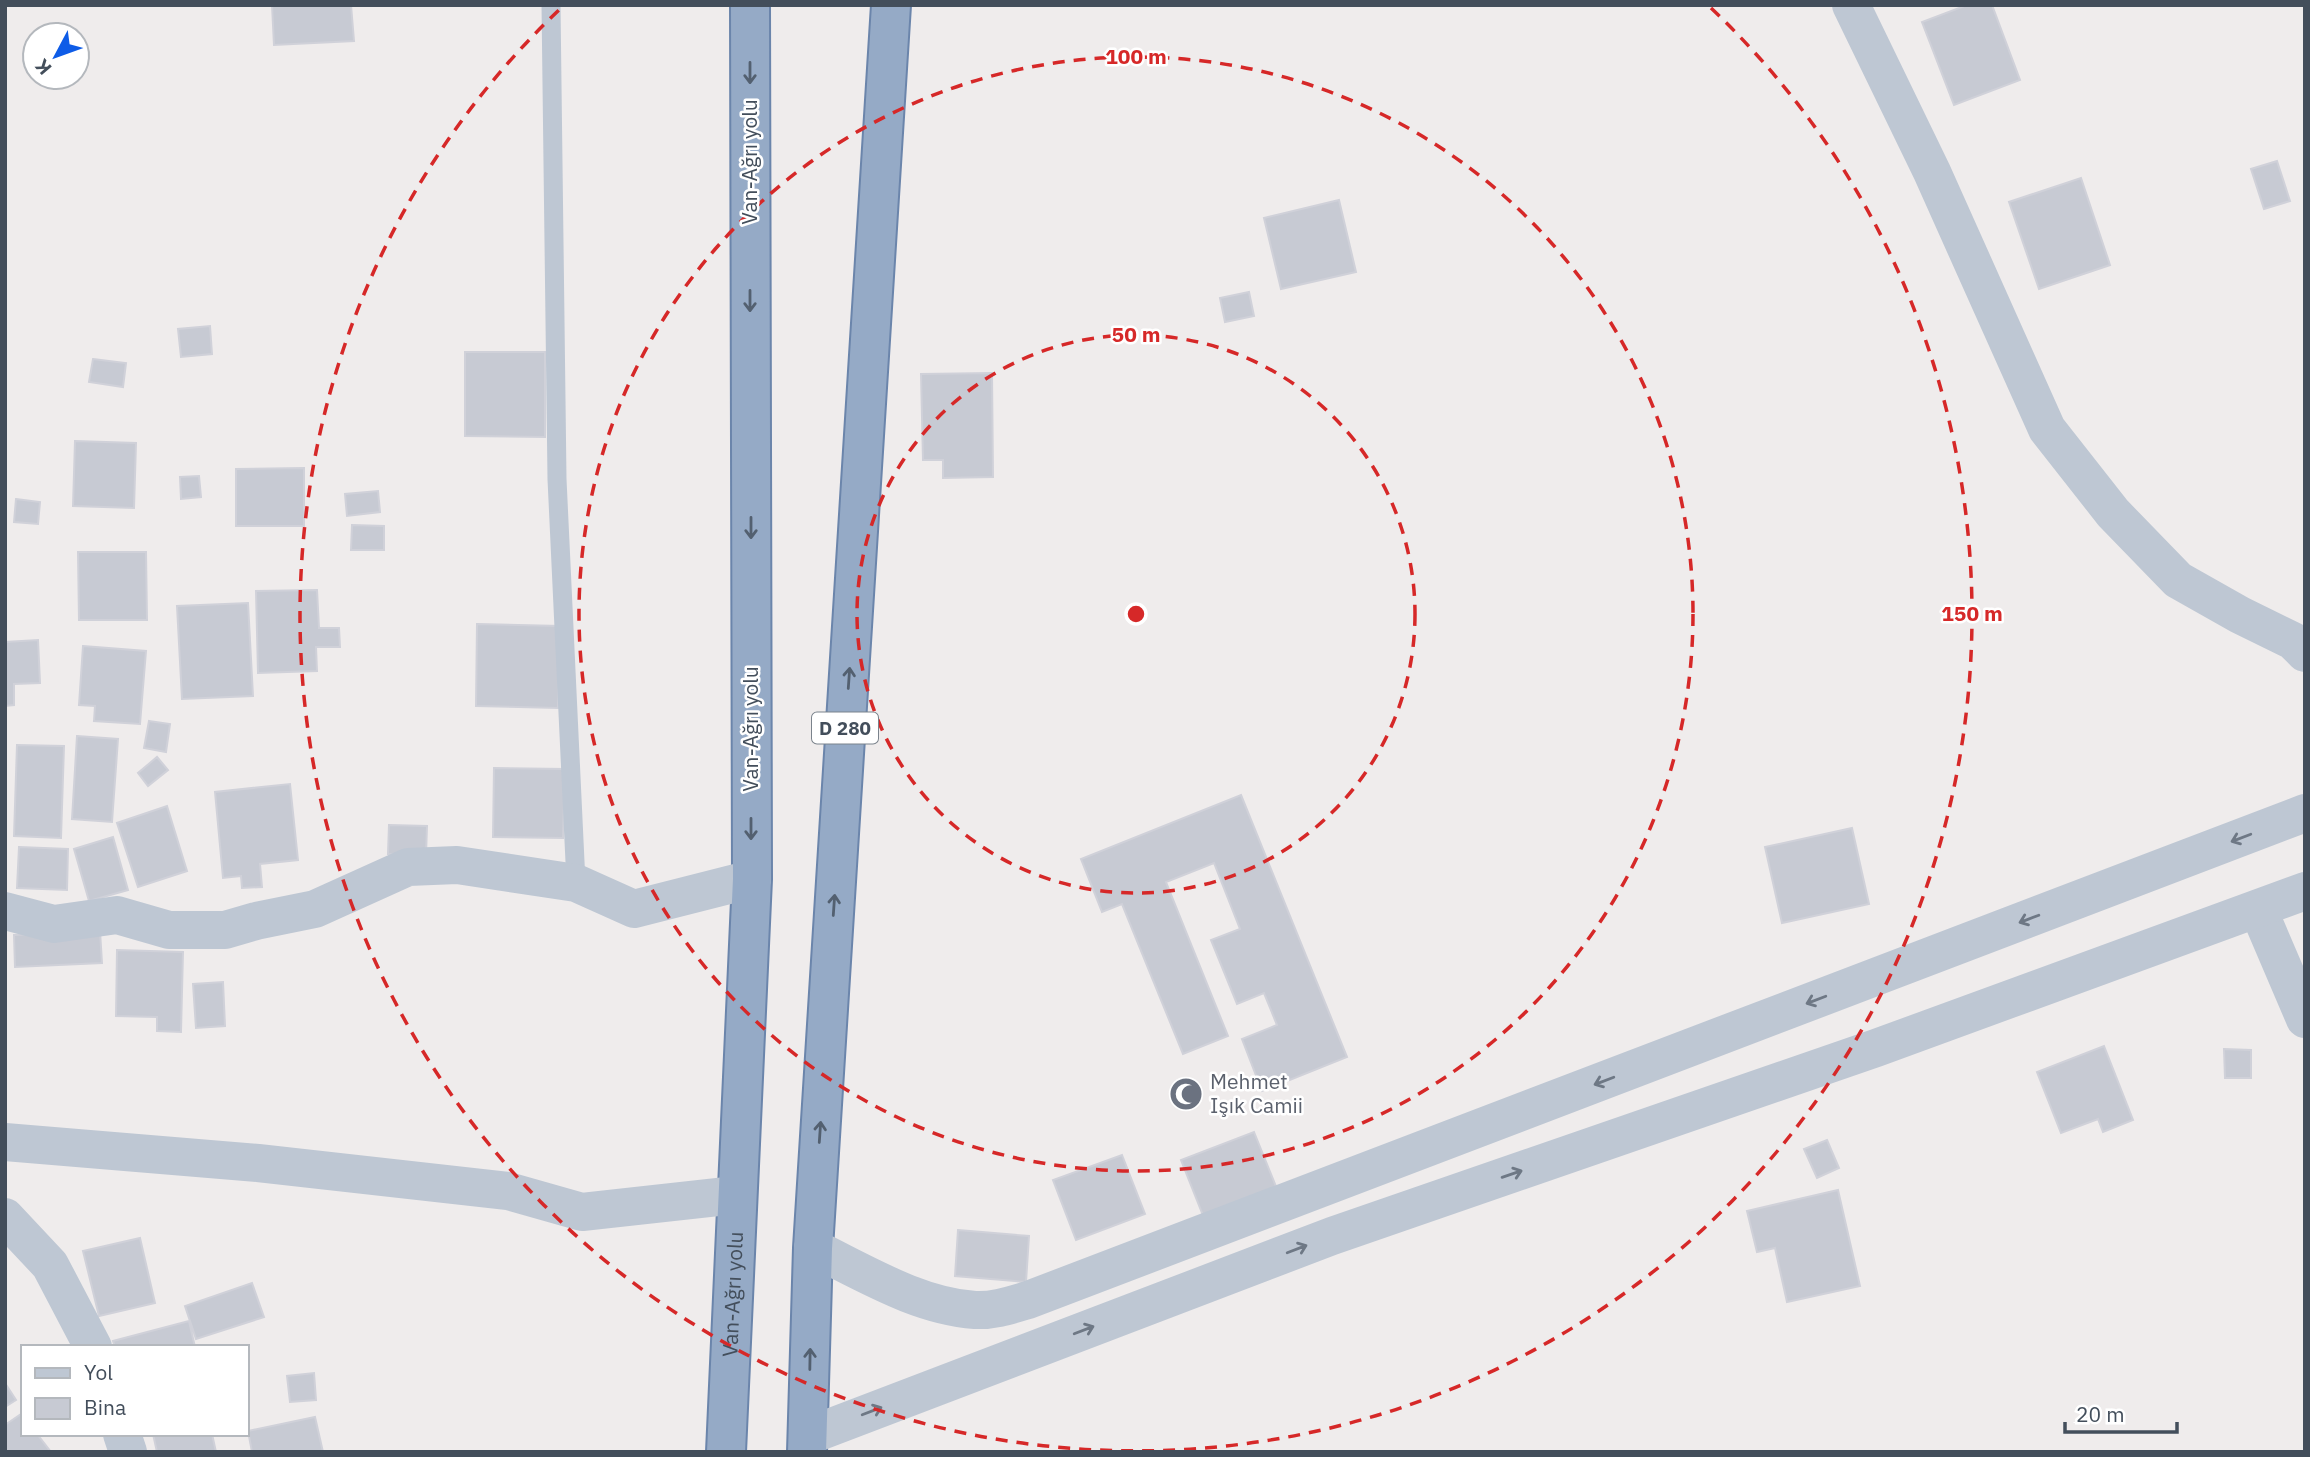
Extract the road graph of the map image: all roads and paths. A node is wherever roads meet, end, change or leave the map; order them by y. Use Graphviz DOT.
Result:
graph roads {
  1 [pos="551,5"];
  2 [pos="750,5"];
  3 [pos="891,5"];
  4 [pos="1851,5"];
  5 [pos="2305,653"];
  6 [pos="2305,813"];
  7 [pos="752,879"];
  8 [pos="576,883"];
  9 [pos="2305,891"];
  10 [pos="2258,909"];
  11 [pos="5,911"];
  12 [pos="2305,1019"];
  13 [pos="5,1142"];
  14 [pos="736,1195"];
  15 [pos="5,1217"];
  16 [pos="813,1248"];
  17 [pos="92,1345"];
  18 [pos="808,1444"];
  19 [pos="726,1452"];
  1 -- 8 [label="lane"];
  2 -- 7 [label="highway, Van-Ağrı yolu, one-way"];
  16 -- 3 [label="highway, D 280, one-way"];
  4 -- 5 [label="street"];
  6 -- 16 [label="street, one-way"];
  7 -- 8 [label="street"];
  7 -- 14 [label="highway, Van-Ağrı yolu"];
  8 -- 11 [label="street"];
  9 -- 10 [label="street"];
  10 -- 12 [label="street"];
  18 -- 10 [label="street, one-way"];
  13 -- 14 [label="street"];
  14 -- 19 [label="highway, Van-Ağrı yolu"];
  15 -- 17 [label="street"];
  18 -- 16 [label="highway, D 280, one-way"];
}
